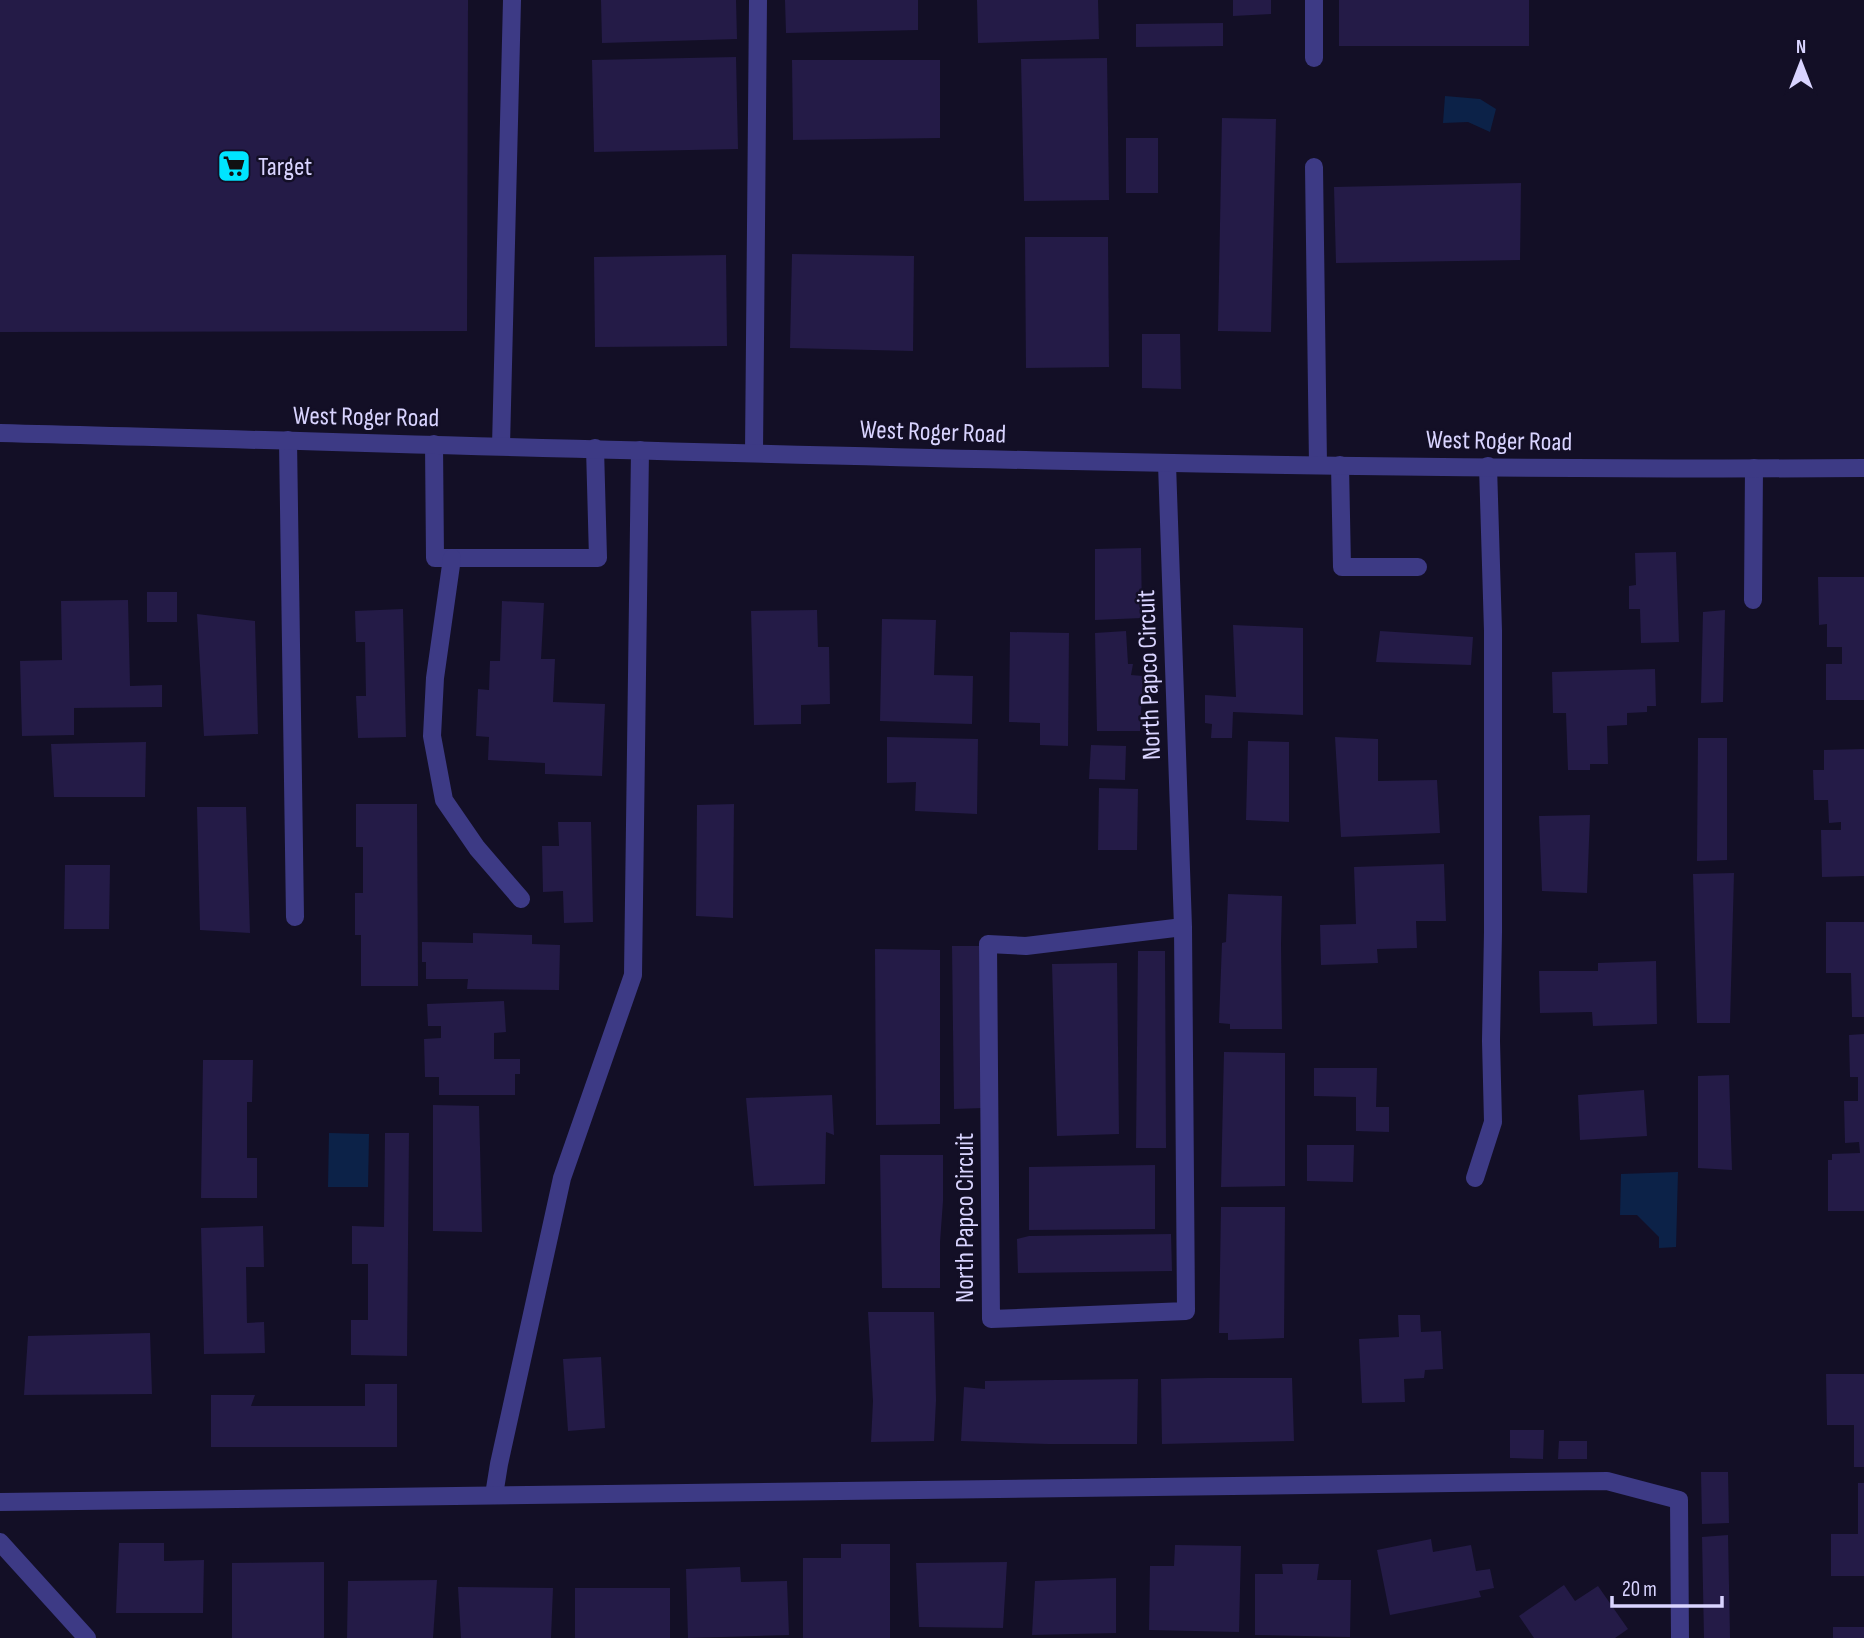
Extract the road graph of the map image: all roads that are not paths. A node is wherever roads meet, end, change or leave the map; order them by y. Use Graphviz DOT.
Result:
graph roads {
  1 [pos="512,0"];
  2 [pos="758,0"];
  3 [pos="1314,0"];
  4 [pos="1314,58"];
  5 [pos="1314,167"];
  6 [pos="0,433"];
  7 [pos="288,440"];
  8 [pos="434,444"];
  9 [pos="501,446"];
  10 [pos="595,448"];
  11 [pos="640,450"];
  12 [pos="754,453"];
  13 [pos="1167,464"];
  14 [pos="1318,465"];
  15 [pos="1340,465"];
  16 [pos="1488,466"];
  17 [pos="1754,468"];
  18 [pos="1864,468"];
  19 [pos="452,558"];
  20 [pos="1418,567"];
  21 [pos="1752,600"];
  22 [pos="521,899"];
  23 [pos="295,917"];
  24 [pos="1183,927"];
  25 [pos="1475,1178"];
  26 [pos="494,1495"];
  27 [pos="0,1502"];
  28 [pos="0,1542"];
  29 [pos="87,1638"];
  30 [pos="1680,1638"];
  1 -- 9 [label="street"];
  2 -- 12 [label="street"];
  3 -- 4 [label="street"];
  5 -- 14 [label="street"];
  6 -- 7 [label="street, West Roger Road"];
  7 -- 8 [label="street, West Roger Road"];
  7 -- 23 [label="street"];
  8 -- 9 [label="street, West Roger Road"];
  8 -- 19 [label="street"];
  9 -- 10 [label="street, West Roger Road"];
  10 -- 11 [label="street, West Roger Road"];
  10 -- 19 [label="street"];
  11 -- 12 [label="street, West Roger Road"];
  11 -- 26 [label="street"];
  12 -- 13 [label="street, West Roger Road"];
  13 -- 14 [label="street, West Roger Road"];
  13 -- 24 [label="street, North Papco Circuit"];
  14 -- 15 [label="street, West Roger Road"];
  15 -- 16 [label="street, West Roger Road"];
  15 -- 20 [label="street"];
  16 -- 17 [label="street, West Roger Road"];
  16 -- 25 [label="street"];
  17 -- 18 [label="street, West Roger Road"];
  17 -- 21 [label="street"];
  19 -- 22 [label="street"];
  24 -- 24 [label="street, North Papco Circuit"];
  26 -- 27 [label="street"];
  26 -- 30 [label="street"];
  28 -- 29 [label="street"];
}
